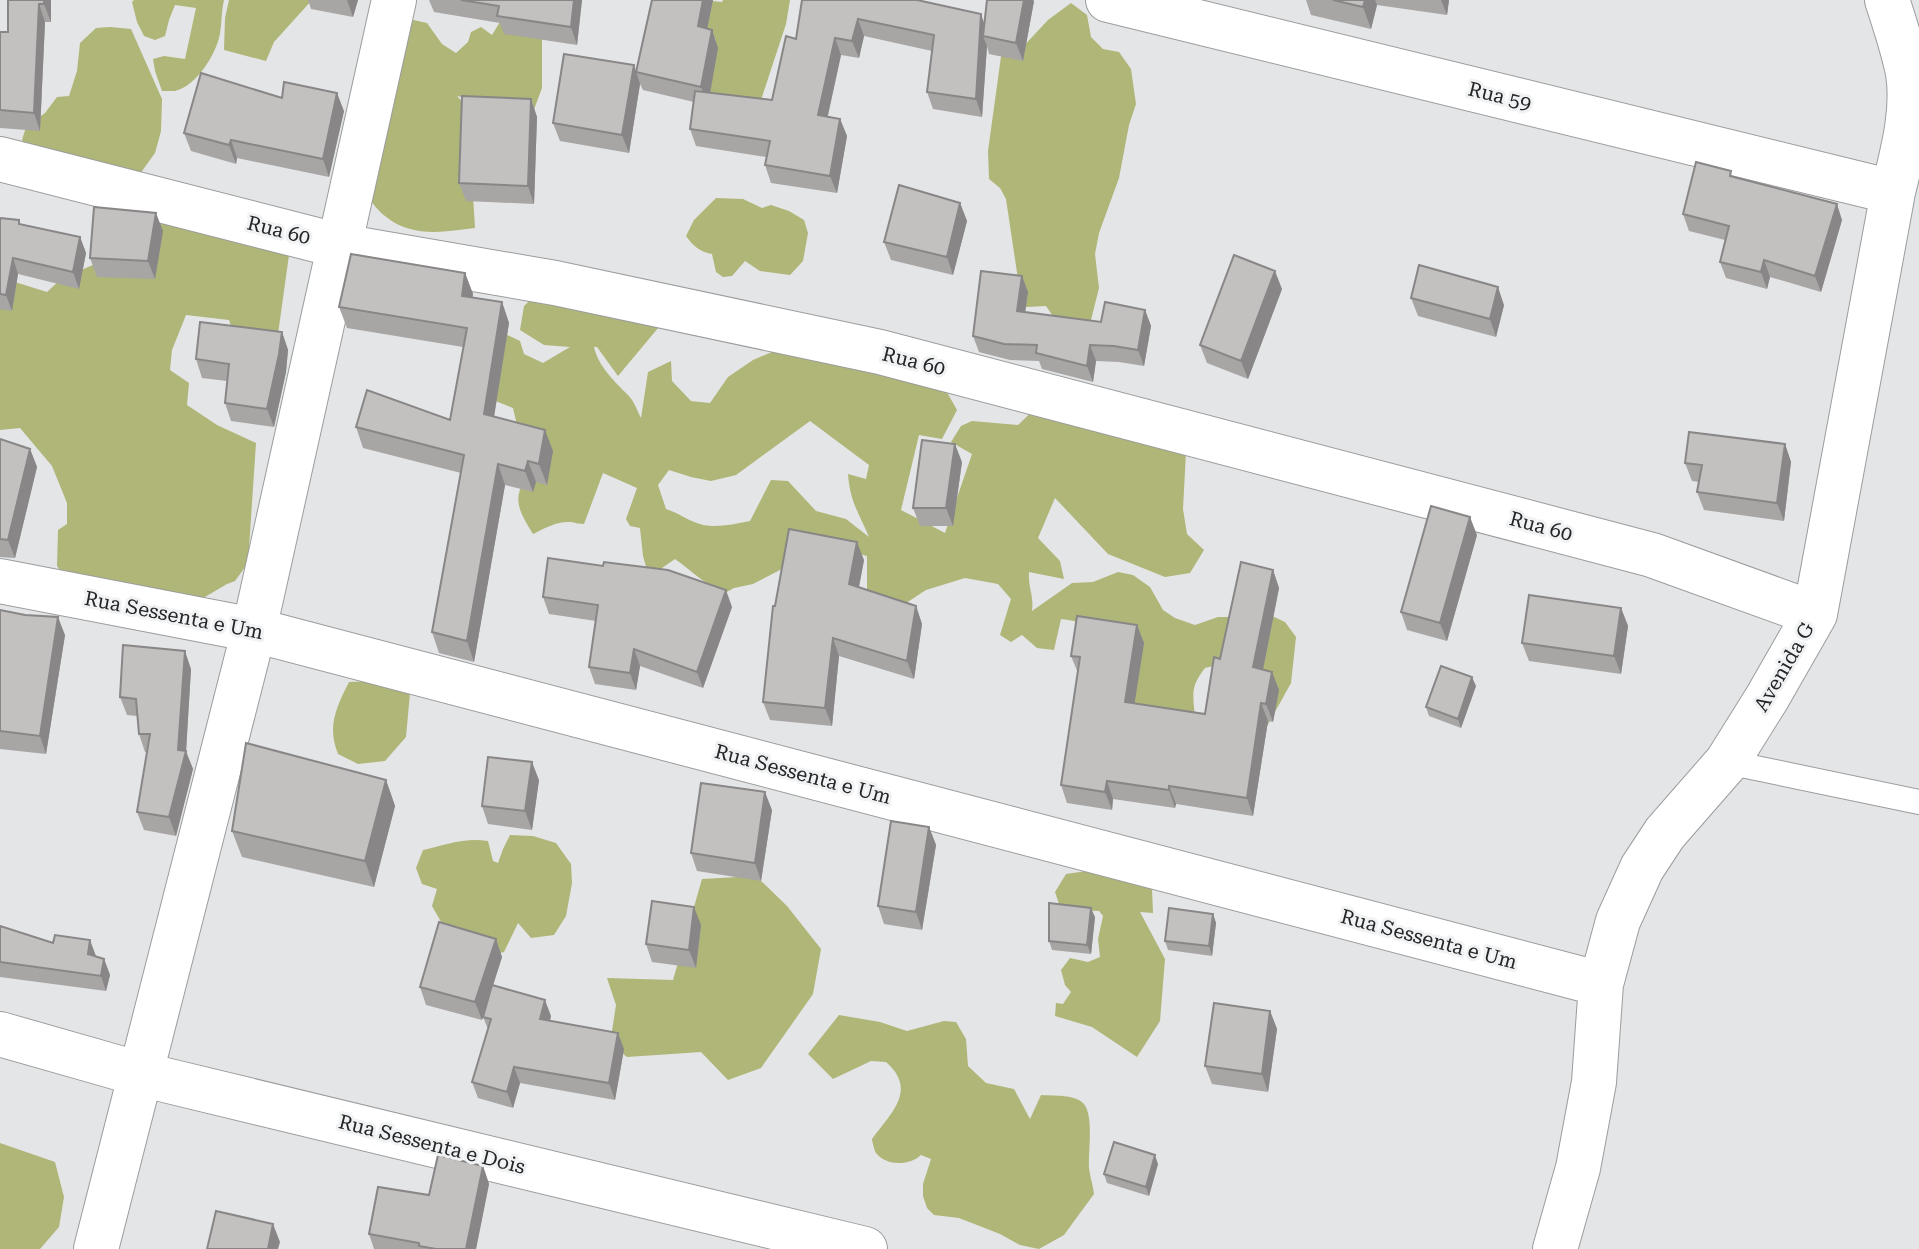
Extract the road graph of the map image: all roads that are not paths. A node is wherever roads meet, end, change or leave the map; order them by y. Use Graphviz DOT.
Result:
graph roads {
  1 [pos="394,0"];
  2 [pos="1108,0"];
  3 [pos="1887,0"];
  4 [pos="0,159"];
  5 [pos="1893,192"];
  6 [pos="340,246"];
  7 [pos="0,581"];
  8 [pos="1815,614"];
  9 [pos="254,630"];
  10 [pos="1727,762"];
  11 [pos="1919,802"];
  12 [pos="1601,984"];
  13 [pos="0,1034"];
  14 [pos="140,1074"];
  15 [pos="96,1249"];
  16 [pos="865,1249"];
  17 [pos="1555,1249"];
  1 -- 6 [label="street"];
  2 -- 5 [label="street, Rua 59"];
  3 -- 5 [label="street, Avenida G"];
  4 -- 6 [label="street, Rua 60"];
  5 -- 8 [label="street, Avenida G"];
  6 -- 8 [label="street, Rua 60"];
  6 -- 9 [label="street"];
  7 -- 9 [label="street, Rua Sessenta e Um"];
  8 -- 10 [label="street, Avenida G"];
  9 -- 12 [label="street, Rua Sessenta e Um"];
  9 -- 14 [label="street"];
  10 -- 11 [label="lane"];
  10 -- 12 [label="street, Avenida G"];
  12 -- 17 [label="street, Avenida G"];
  13 -- 14 [label="street, Rua Sessenta e Dois"];
  14 -- 15 [label="street"];
  14 -- 16 [label="street, Rua Sessenta e Dois"];
}
